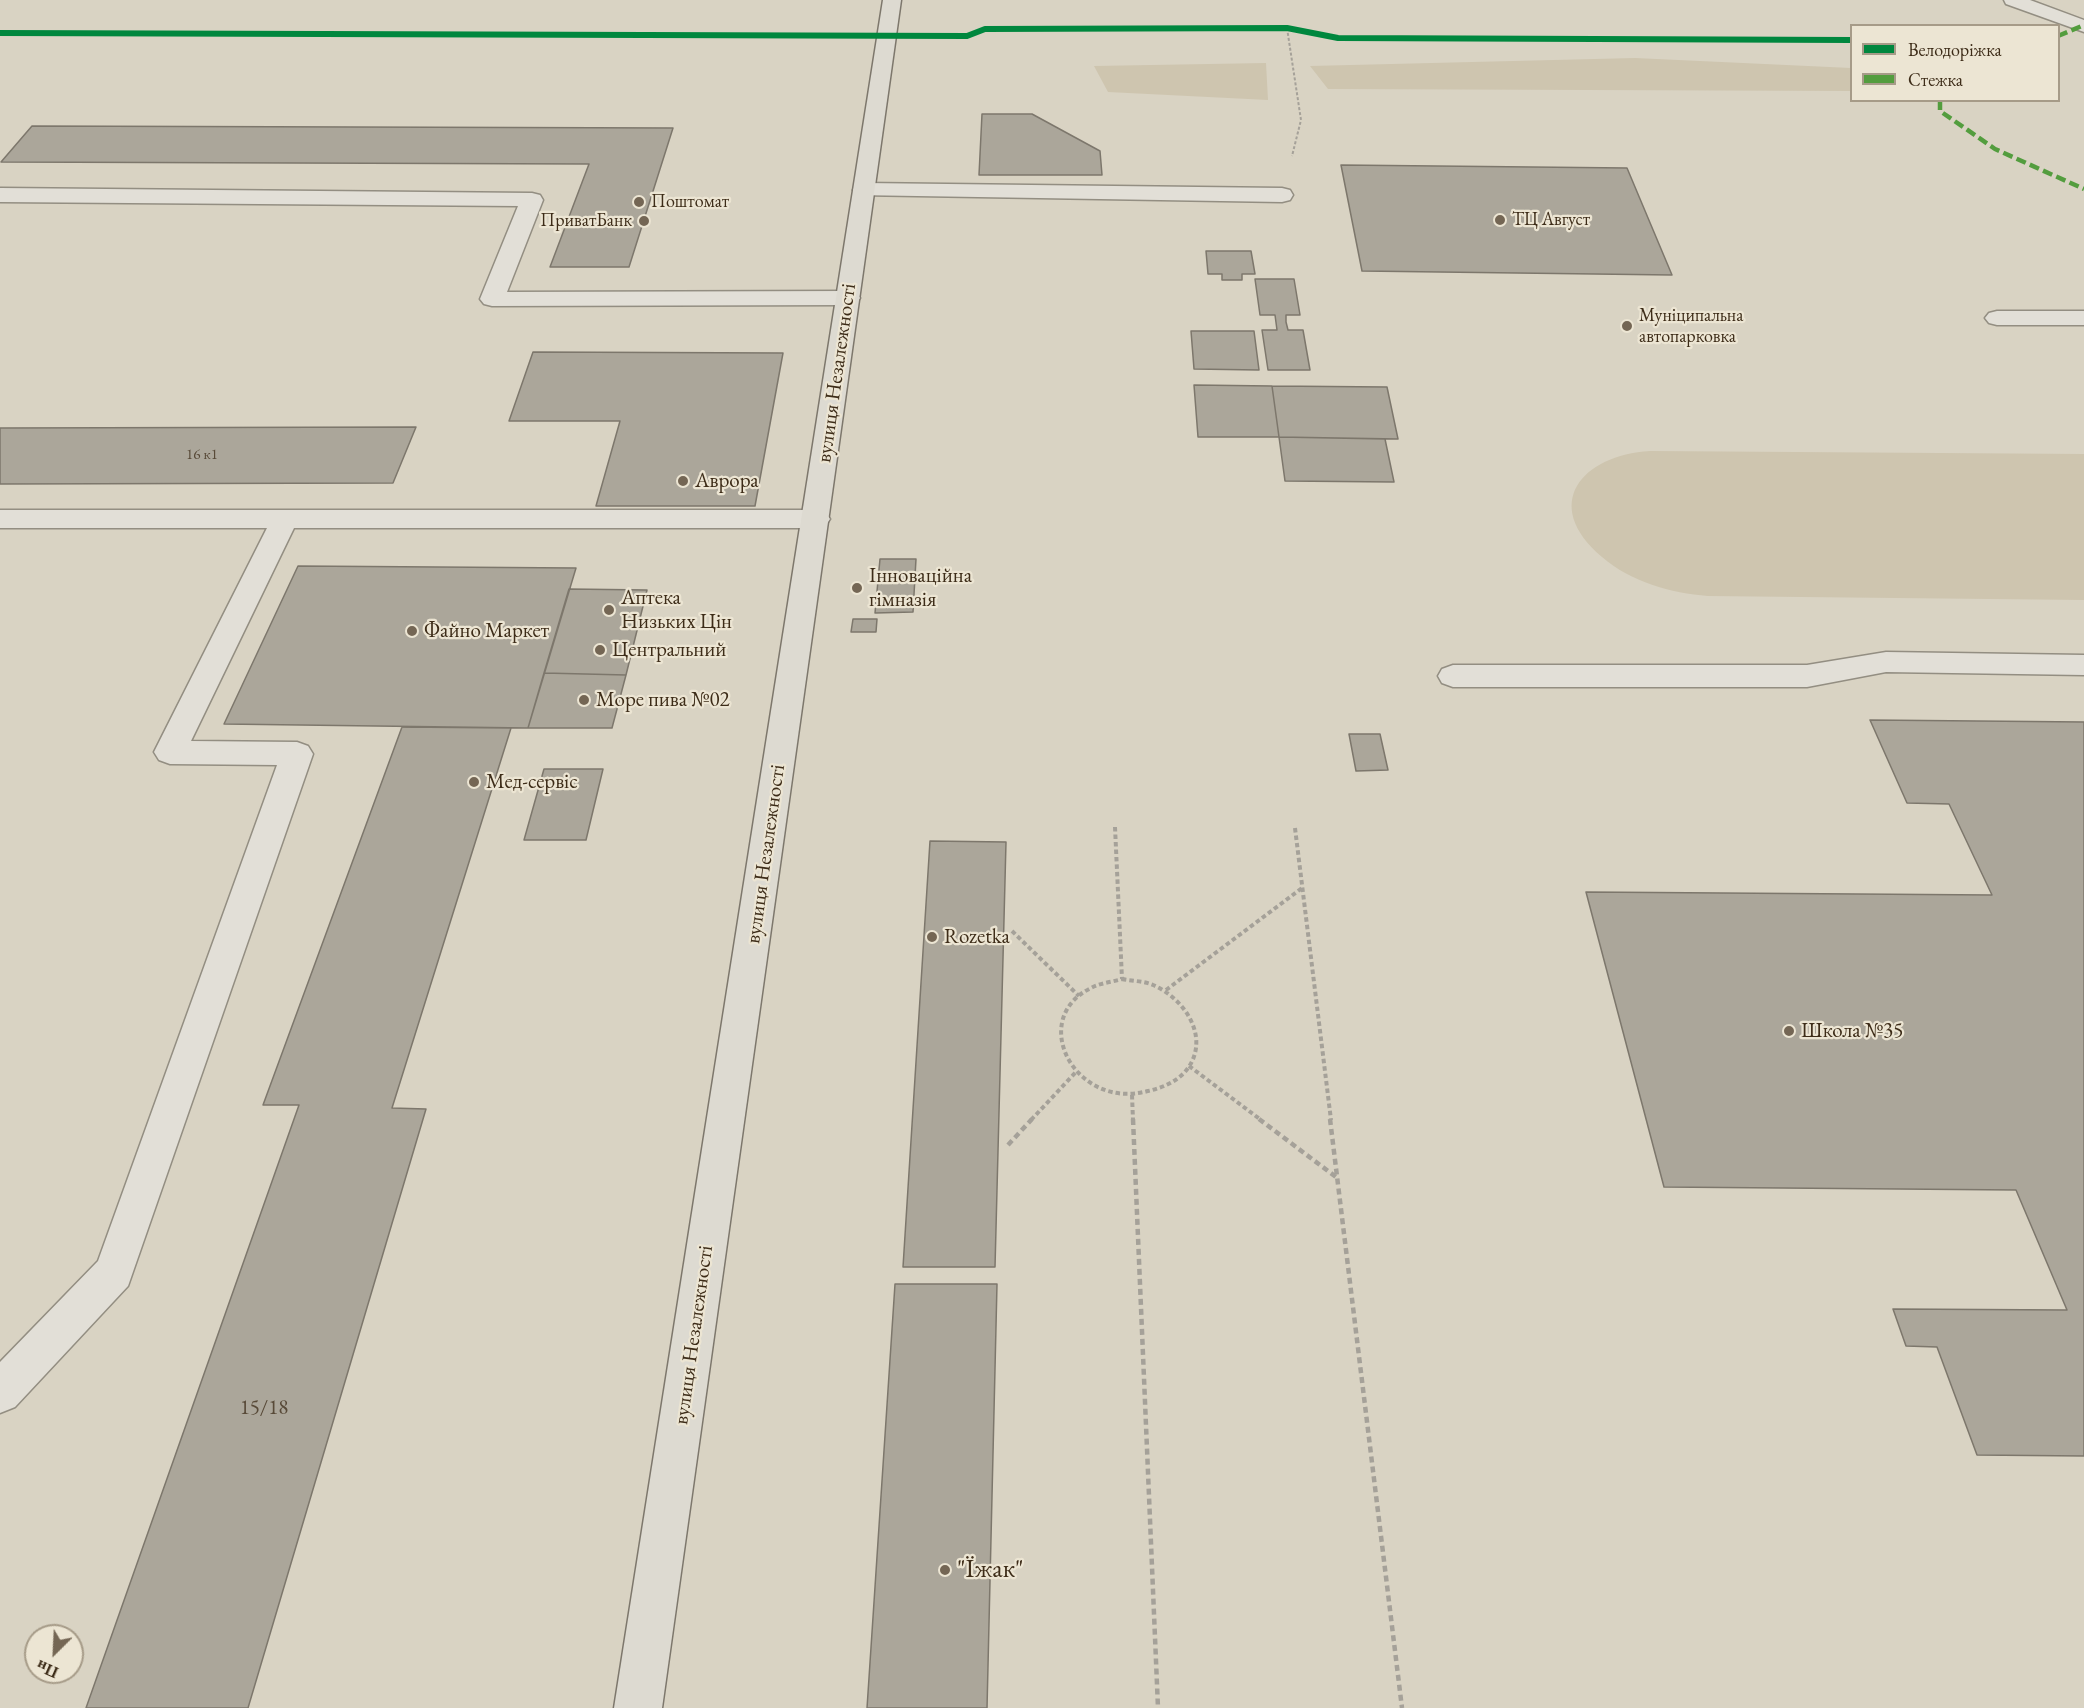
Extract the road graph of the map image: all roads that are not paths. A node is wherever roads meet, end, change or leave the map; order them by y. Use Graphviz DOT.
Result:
graph roads {
  1 [pos="892,0"];
  2 [pos="2013,0"];
  3 [pos="2084,26"];
  4 [pos="864,190"];
  5 [pos="0,195"];
  6 [pos="1282,195"];
  7 [pos="848,298"];
  8 [pos="1997,318"];
  9 [pos="2084,318"];
  10 [pos="0,519"];
  11 [pos="285,519"];
  12 [pos="816,519"];
  13 [pos="2084,666"];
  14 [pos="1453,676"];
  15 [pos="0,1392"];
  16 [pos="638,1708"];
  1 -- 4 [label="main road, вулиця Незалежності"];
  2 -- 3 [label="lane"];
  4 -- 6 [label="lane"];
  4 -- 7 [label="main road, вулиця Незалежності"];
  5 -- 7 [label="lane"];
  7 -- 12 [label="main road, вулиця Незалежності"];
  8 -- 9 [label="lane"];
  10 -- 11 [label="lane"];
  11 -- 12 [label="lane"];
  11 -- 15 [label="lane"];
  12 -- 16 [label="main road, вулиця Незалежності"];
  13 -- 14 [label="lane"];
}
